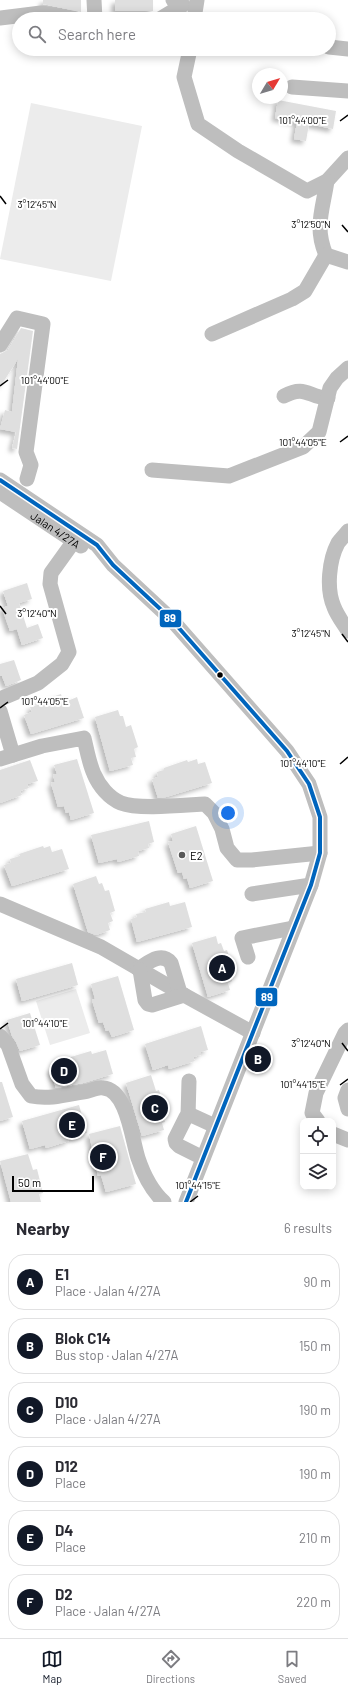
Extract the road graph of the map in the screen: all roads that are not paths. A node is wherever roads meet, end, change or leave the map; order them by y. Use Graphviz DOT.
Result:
graph roads {
  1 [pos="94,0"];
  2 [pos="173,0"];
  3 [pos="196,0"];
  4 [pos="94,12"];
  5 [pos="172,12"];
  6 [pos="195,12"];
  7 [pos="12,17"];
  8 [pos="0,18"];
  9 [pos="336,48"];
  10 [pos="348,49"];
  11 [pos="188,56"];
  12 [pos="292,88"];
  13 [pos="348,91"];
  14 [pos="348,158"];
  15 [pos="327,181"];
  16 [pos="326,255"];
  17 [pos="348,262"];
  18 [pos="212,334"];
  19 [pos="0,345"];
  20 [pos="348,368"];
  21 [pos="284,396"];
  22 [pos="328,398"];
  23 [pos="152,470"];
  24 [pos="27,479"];
  25 [pos="0,480"];
  26 [pos="0,492"];
  27 [pos="348,531"];
  28 [pos="74,541"];
  29 [pos="113,565"];
  30 [pos="348,631"];
  31 [pos="0,699"];
  32 [pos="0,711"];
  33 [pos="6,757"];
  34 [pos="320,853"];
  35 [pos="311,885"];
  36 [pos="252,894"];
  37 [pos="0,904"];
  38 [pos="293,928"];
  39 [pos="248,957"];
  40 [pos="139,969"];
  41 [pos="182,994"];
  42 [pos="348,1030"];
  43 [pos="253,1032"];
  44 [pos="0,1036"];
  45 [pos="189,1080"];
  46 [pos="348,1090"];
  47 [pos="348,1109"];
  48 [pos="188,1116"];
  49 [pos="316,1118"];
  50 [pos="215,1126"];
  51 [pos="336,1135"];
  52 [pos="348,1140"];
  53 [pos="203,1158"];
  54 [pos="164,1202"];
  55 [pos="186,1202"];
  1 -- 4 [label="street"];
  2 -- 5 [label="street"];
  3 -- 6 [label="street"];
  7 -- 8 [label="street"];
  9 -- 10 [label="street"];
  11 -- 15 [label="street"];
  12 -- 13 [label="street"];
  14 -- 15 [label="street"];
  15 -- 16 [label="street"];
  16 -- 17 [label="street"];
  16 -- 18 [label="street"];
  19 -- 24 [label="street"];
  20 -- 22 [label="street"];
  21 -- 22 [label="street"];
  22 -- 23 [label="street"];
  25 -- 29 [label="street, Jalan 4/27A"];
  26 -- 28 [label="street, Jalan 4/27A"];
  27 -- 30 [label="street"];
  28 -- 29 [label="street, Jalan 4/27A"];
  28 -- 31 [label="street"];
  29 -- 34 [label="street, Jalan 4/27A"];
  32 -- 33 [label="street"];
  33 -- 34 [label="street"];
  34 -- 35 [label="street, Jalan 4/27A"];
  35 -- 36 [label="street"];
  35 -- 38 [label="street, Jalan 4/27A"];
  37 -- 40 [label="street"];
  38 -- 39 [label="street"];
  38 -- 43 [label="street, Jalan 4/27A"];
  40 -- 41 [label="street"];
  40 -- 41 [label="street"];
  40 -- 41 [label="street"];
  41 -- 43 [label="street"];
  42 -- 49 [label="street"];
  43 -- 50 [label="street, Jalan 4/27A"];
  44 -- 54 [label="street"];
  45 -- 48 [label="street"];
  46 -- 47 [label="street"];
  48 -- 50 [label="street"];
  48 -- 53 [label="street"];
  50 -- 53 [label="street, Jalan 4/27A"];
  51 -- 52 [label="street"];
  53 -- 55 [label="street, Jalan 4/27A"];
}
